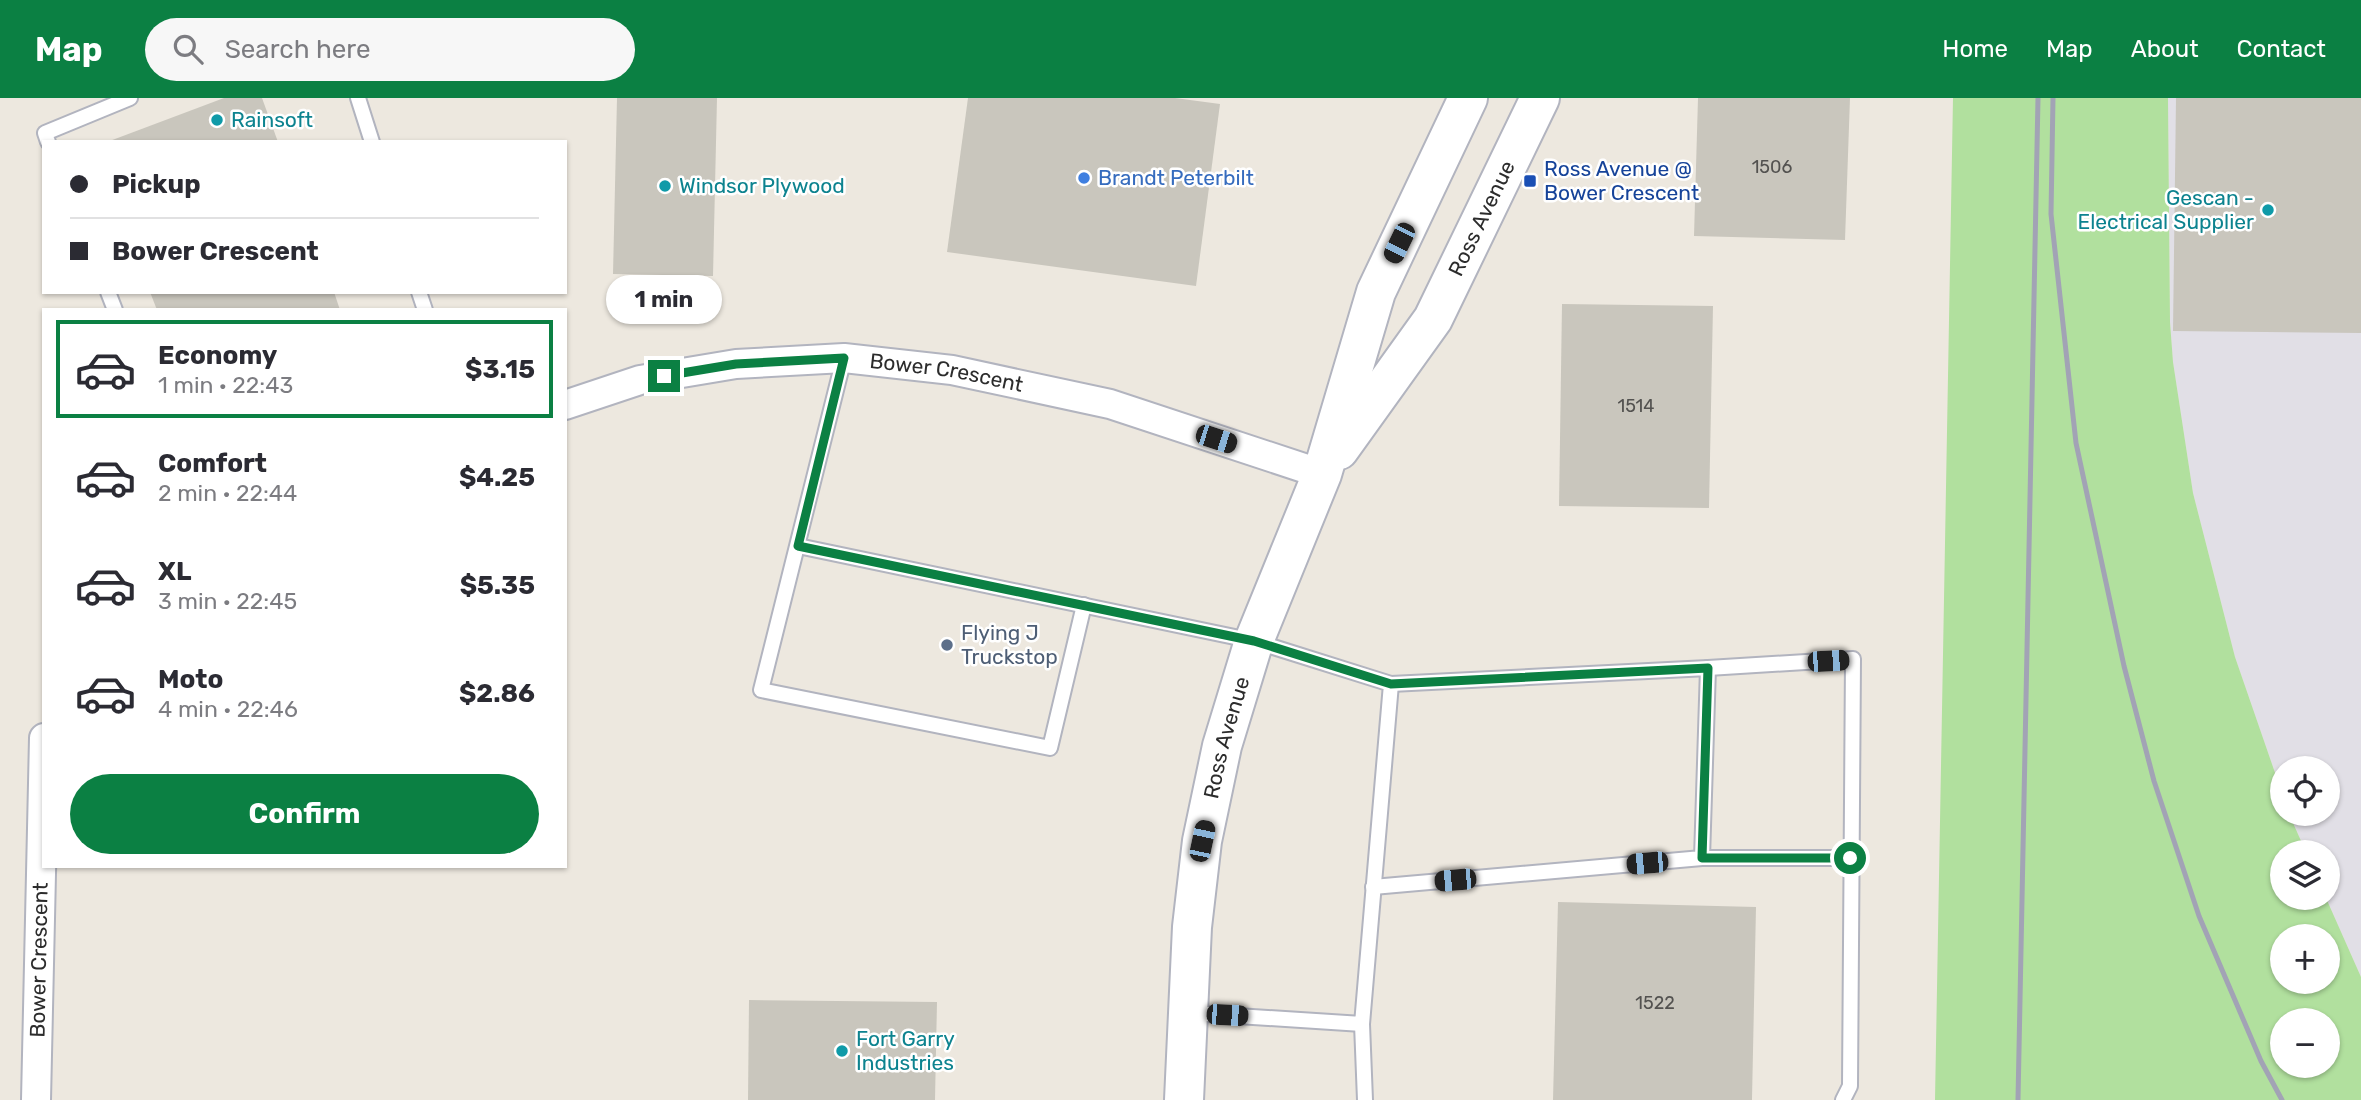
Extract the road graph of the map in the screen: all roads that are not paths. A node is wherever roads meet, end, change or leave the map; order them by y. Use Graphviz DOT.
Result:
graph roads {
  1 [pos="130,98"];
  2 [pos="358,98"];
  3 [pos="1468,98"];
  4 [pos="1540,98"];
  5 [pos="47,140"];
  6 [pos="371,140"];
  7 [pos="844,358"];
  8 [pos="567,404"];
  9 [pos="1322,474"];
  10 [pos="798,546"];
  11 [pos="1084,605"];
  12 [pos="1254,641"];
  13 [pos="1708,668"];
  14 [pos="1391,684"];
  15 [pos="42,828"];
  16 [pos="1702,858"];
  17 [pos="1850,858"];
  18 [pos="1373,887"];
  19 [pos="1187,1013"];
  20 [pos="1362,1024"];
  21 [pos="36,1100"];
  22 [pos="1184,1100"];
  23 [pos="1365,1100"];
  24 [pos="1843,1100"];
  1 -- 5 [label="lane"];
  2 -- 6 [label="lane"];
  3 -- 9 [label="main road, Ross Avenue"];
  4 -- 9 [label="main road, Ross Avenue"];
  7 -- 8 [label="street, Bower Crescent"];
  7 -- 9 [label="street, Bower Crescent"];
  7 -- 10 [label="lane"];
  9 -- 12 [label="main road, Ross Avenue"];
  10 -- 11 [label="lane"];
  10 -- 11 [label="lane"];
  11 -- 12 [label="lane"];
  12 -- 14 [label="lane"];
  12 -- 19 [label="main road, Ross Avenue"];
  13 -- 14 [label="lane"];
  13 -- 16 [label="lane"];
  13 -- 17 [label="lane"];
  14 -- 18 [label="lane"];
  15 -- 21 [label="street, Bower Crescent"];
  16 -- 17 [label="lane"];
  16 -- 18 [label="lane"];
  17 -- 24 [label="lane"];
  18 -- 20 [label="lane"];
  19 -- 20 [label="lane"];
  19 -- 22 [label="main road, Ross Avenue"];
  20 -- 23 [label="lane"];
}
